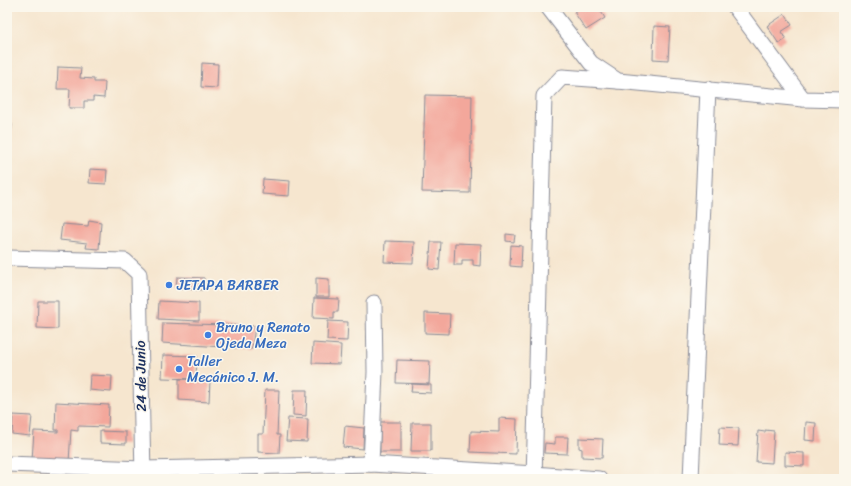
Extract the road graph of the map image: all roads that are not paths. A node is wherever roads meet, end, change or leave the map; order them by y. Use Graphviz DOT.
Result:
graph roads {
  1 [pos="548,7"];
  2 [pos="735,7"];
  3 [pos="618,81"];
  4 [pos="708,89"];
  5 [pos="803,99"];
  6 [pos="844,100"];
  7 [pos="7,258"];
  8 [pos="374,302"];
  9 [pos="7,464"];
  10 [pos="371,464"];
  11 [pos="143,474"];
  12 [pos="534,476"];
  13 [pos="599,479"];
  14 [pos="690,479"];
  1 -- 3 [label="street"];
  2 -- 5 [label="street"];
  3 -- 4 [label="street"];
  3 -- 12 [label="street"];
  4 -- 5 [label="street"];
  4 -- 14 [label="street"];
  5 -- 6 [label="street"];
  7 -- 11 [label="street, 24 de Junio"];
  8 -- 10 [label="street"];
  9 -- 11 [label="street"];
  10 -- 11 [label="street"];
  10 -- 12 [label="street"];
  12 -- 13 [label="street"];
}
